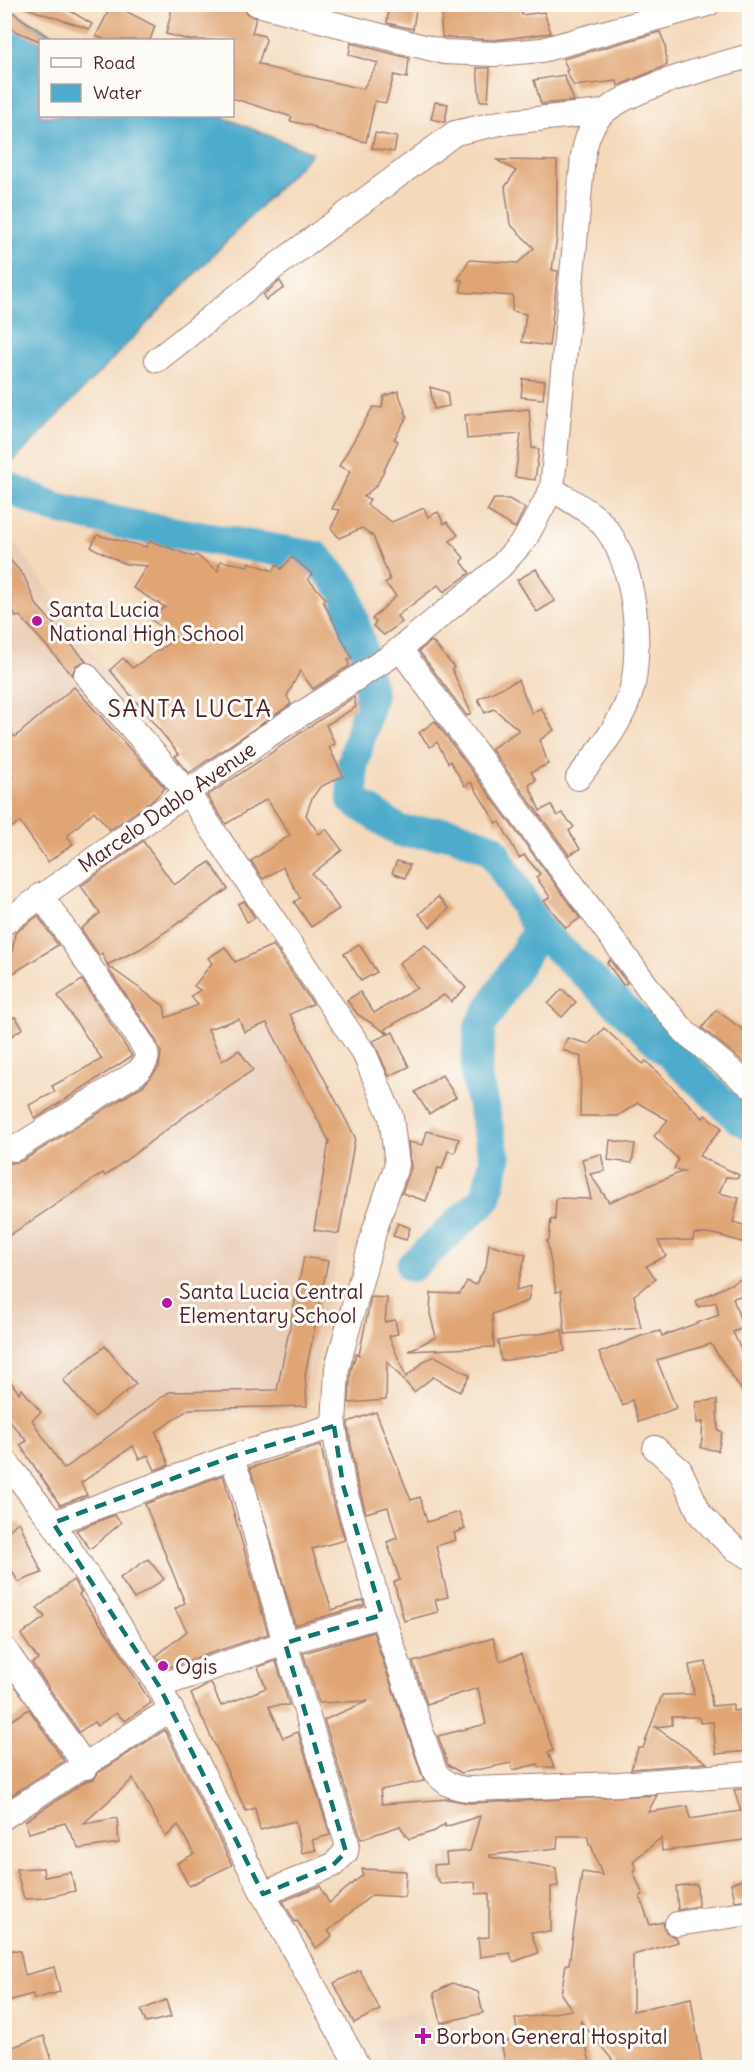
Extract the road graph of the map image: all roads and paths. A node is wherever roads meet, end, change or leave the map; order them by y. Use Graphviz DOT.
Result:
graph roads {
  1 [pos="257,4"];
  2 [pos="708,4"];
  3 [pos="750,56"];
  4 [pos="603,112"];
  5 [pos="157,360"];
  6 [pos="552,489"];
  7 [pos="396,652"];
  8 [pos="86,675"];
  9 [pos="578,778"];
  10 [pos="187,792"];
  11 [pos="41,895"];
  12 [pos="4,922"];
  13 [pos="750,1086"];
  14 [pos="14,1149"];
  15 [pos="334,1426"];
  16 [pos="655,1448"];
  17 [pos="231,1457"];
  18 [pos="4,1459"];
  19 [pos="53,1523"];
  20 [pos="750,1557"];
  21 [pos="382,1615"];
  22 [pos="285,1643"];
  23 [pos="4,1648"];
  24 [pos="159,1686"];
  25 [pos="171,1709"];
  26 [pos="86,1767"];
  27 [pos="750,1774"];
  28 [pos="4,1817"];
  29 [pos="263,1894"];
  30 [pos="750,1913"];
  31 [pos="676,1924"];
  32 [pos="359,2067"];
  1 -- 2 [label="street"];
  3 -- 4 [label="street"];
  4 -- 5 [label="street"];
  4 -- 6 [label="street"];
  6 -- 7 [label="street, Marcelo Dablo Avenue"];
  6 -- 9 [label="street"];
  7 -- 10 [label="street, Marcelo Dablo Avenue"];
  7 -- 13 [label="street"];
  8 -- 10 [label="street"];
  10 -- 11 [label="street, Marcelo Dablo Avenue"];
  10 -- 15 [label="street"];
  11 -- 12 [label="street, Marcelo Dablo Avenue"];
  11 -- 14 [label="street"];
  15 -- 17 [label="street"];
  15 -- 21 [label="street"];
  16 -- 20 [label="street"];
  17 -- 19 [label="street"];
  17 -- 22 [label="street"];
  18 -- 19 [label="street"];
  19 -- 24 [label="street"];
  21 -- 22 [label="street"];
  21 -- 27 [label="street"];
  22 -- 24 [label="street"];
  22 -- 29 [label="street"];
  23 -- 26 [label="street"];
  24 -- 25 [label="street"];
  25 -- 26 [label="street"];
  25 -- 29 [label="street"];
  26 -- 28 [label="street"];
  29 -- 32 [label="street"];
  30 -- 31 [label="street"];
}
